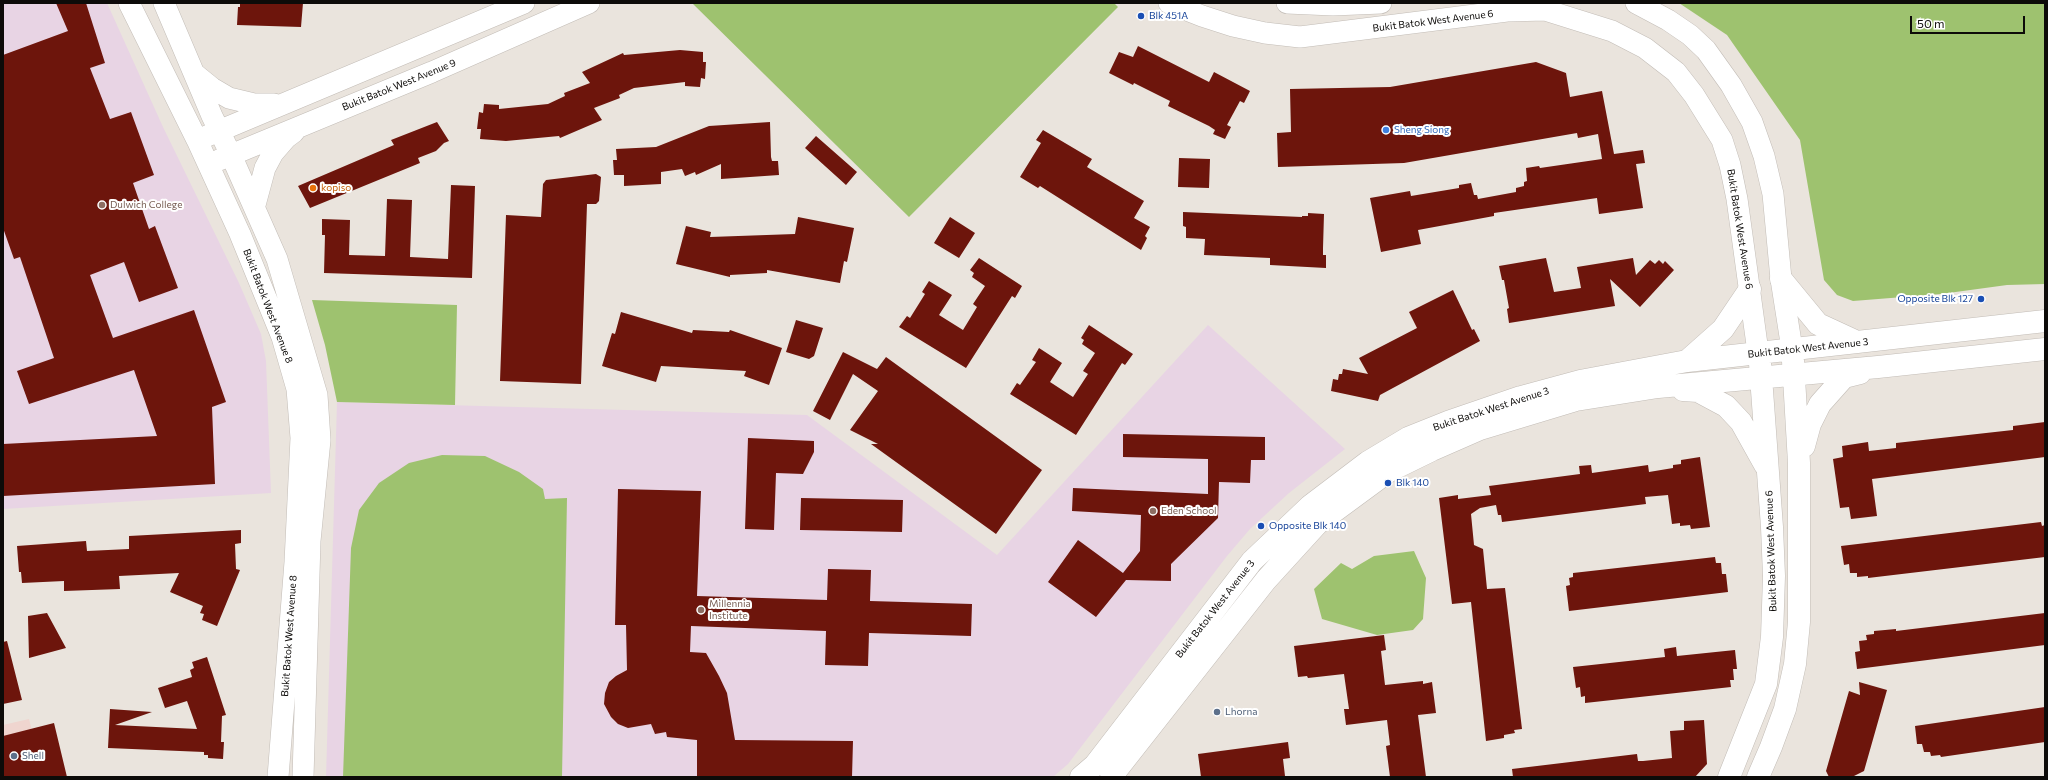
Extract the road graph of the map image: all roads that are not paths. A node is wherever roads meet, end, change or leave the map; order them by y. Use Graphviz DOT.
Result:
graph roads {
  1 [pos="129,3"];
  2 [pos="164,3"];
  3 [pos="524,3"];
  4 [pos="589,3"];
  5 [pos="1169,3"];
  6 [pos="1287,3"];
  7 [pos="1382,3"];
  8 [pos="1636,3"];
  9 [pos="193,72"];
  10 [pos="286,102"];
  11 [pos="313,120"];
  12 [pos="219,131"];
  13 [pos="197,140"];
  14 [pos="231,154"];
  15 [pos="207,165"];
  16 [pos="255,205"];
  17 [pos="1781,279"];
  18 [pos="1750,289"];
  19 [pos="2045,322"];
  20 [pos="1858,343"];
  21 [pos="2045,349"];
  22 [pos="1792,350"];
  23 [pos="1758,352"];
  24 [pos="1687,360"];
  25 [pos="1878,367"];
  26 [pos="1794,375"];
  27 [pos="1762,378"];
  28 [pos="1658,387"];
  29 [pos="1800,463"];
  30 [pos="1767,469"];
  31 [pos="1799,596"];
  32 [pos="1774,599"];
  33 [pos="278,777"];
  34 [pos="303,777"];
  35 [pos="1081,777"];
  36 [pos="1111,777"];
  37 [pos="1729,777"];
  38 [pos="1758,777"];
  1 -- 13 [label="street, Bukit Batok West Avenue 8"];
  2 -- 9 [label="street, Bukit Batok West Avenue 8"];
  3 -- 10 [label="street"];
  4 -- 11 [label="street, Bukit Batok West Avenue 9"];
  5 -- 18 [label="street, Bukit Batok West Avenue 6"];
  6 -- 7 [label="street"];
  8 -- 17 [label="street"];
  9 -- 10 [label="street"];
  9 -- 12 [label="street, Bukit Batok West Avenue 8"];
  10 -- 12 [label="street"];
  11 -- 14 [label="street, Bukit Batok West Avenue 9"];
  11 -- 16 [label="street"];
  12 -- 13 [label="street"];
  12 -- 14 [label="street, Bukit Batok West Avenue 8"];
  13 -- 15 [label="street, Bukit Batok West Avenue 8"];
  14 -- 15 [label="street, Bukit Batok West Avenue 9"];
  14 -- 16 [label="street, Bukit Batok West Avenue 8"];
  15 -- 33 [label="street, Bukit Batok West Avenue 8"];
  16 -- 34 [label="street, Bukit Batok West Avenue 8"];
  17 -- 20 [label="main road"];
  17 -- 22 [label="street"];
  18 -- 23 [label="street, Bukit Batok West Avenue 6"];
  18 -- 24 [label="main road"];
  19 -- 20 [label="main road, Bukit Batok West Avenue 3"];
  20 -- 22 [label="main road, Bukit Batok West Avenue 3"];
  21 -- 25 [label="main road, Bukit Batok West Avenue 3"];
  22 -- 23 [label="main road, Bukit Batok West Avenue 3"];
  22 -- 26 [label="main road"];
  23 -- 24 [label="main road, Bukit Batok West Avenue 3"];
  23 -- 27 [label="main road, Bukit Batok West Avenue 6"];
  24 -- 35 [label="main road, Bukit Batok West Avenue 3"];
  25 -- 26 [label="main road, Bukit Batok West Avenue 3"];
  25 -- 29 [label="main road"];
  26 -- 27 [label="main road, Bukit Batok West Avenue 3"];
  26 -- 29 [label="main road"];
  27 -- 28 [label="main road, Bukit Batok West Avenue 3"];
  27 -- 30 [label="main road, Bukit Batok West Avenue 6"];
  28 -- 30 [label="main road"];
  28 -- 36 [label="main road, Bukit Batok West Avenue 3"];
  29 -- 31 [label="main road"];
  30 -- 32 [label="main road, Bukit Batok West Avenue 6"];
  31 -- 32 [label="street"];
  31 -- 38 [label="main road"];
  32 -- 37 [label="main road, Bukit Batok West Avenue 6"];
}
